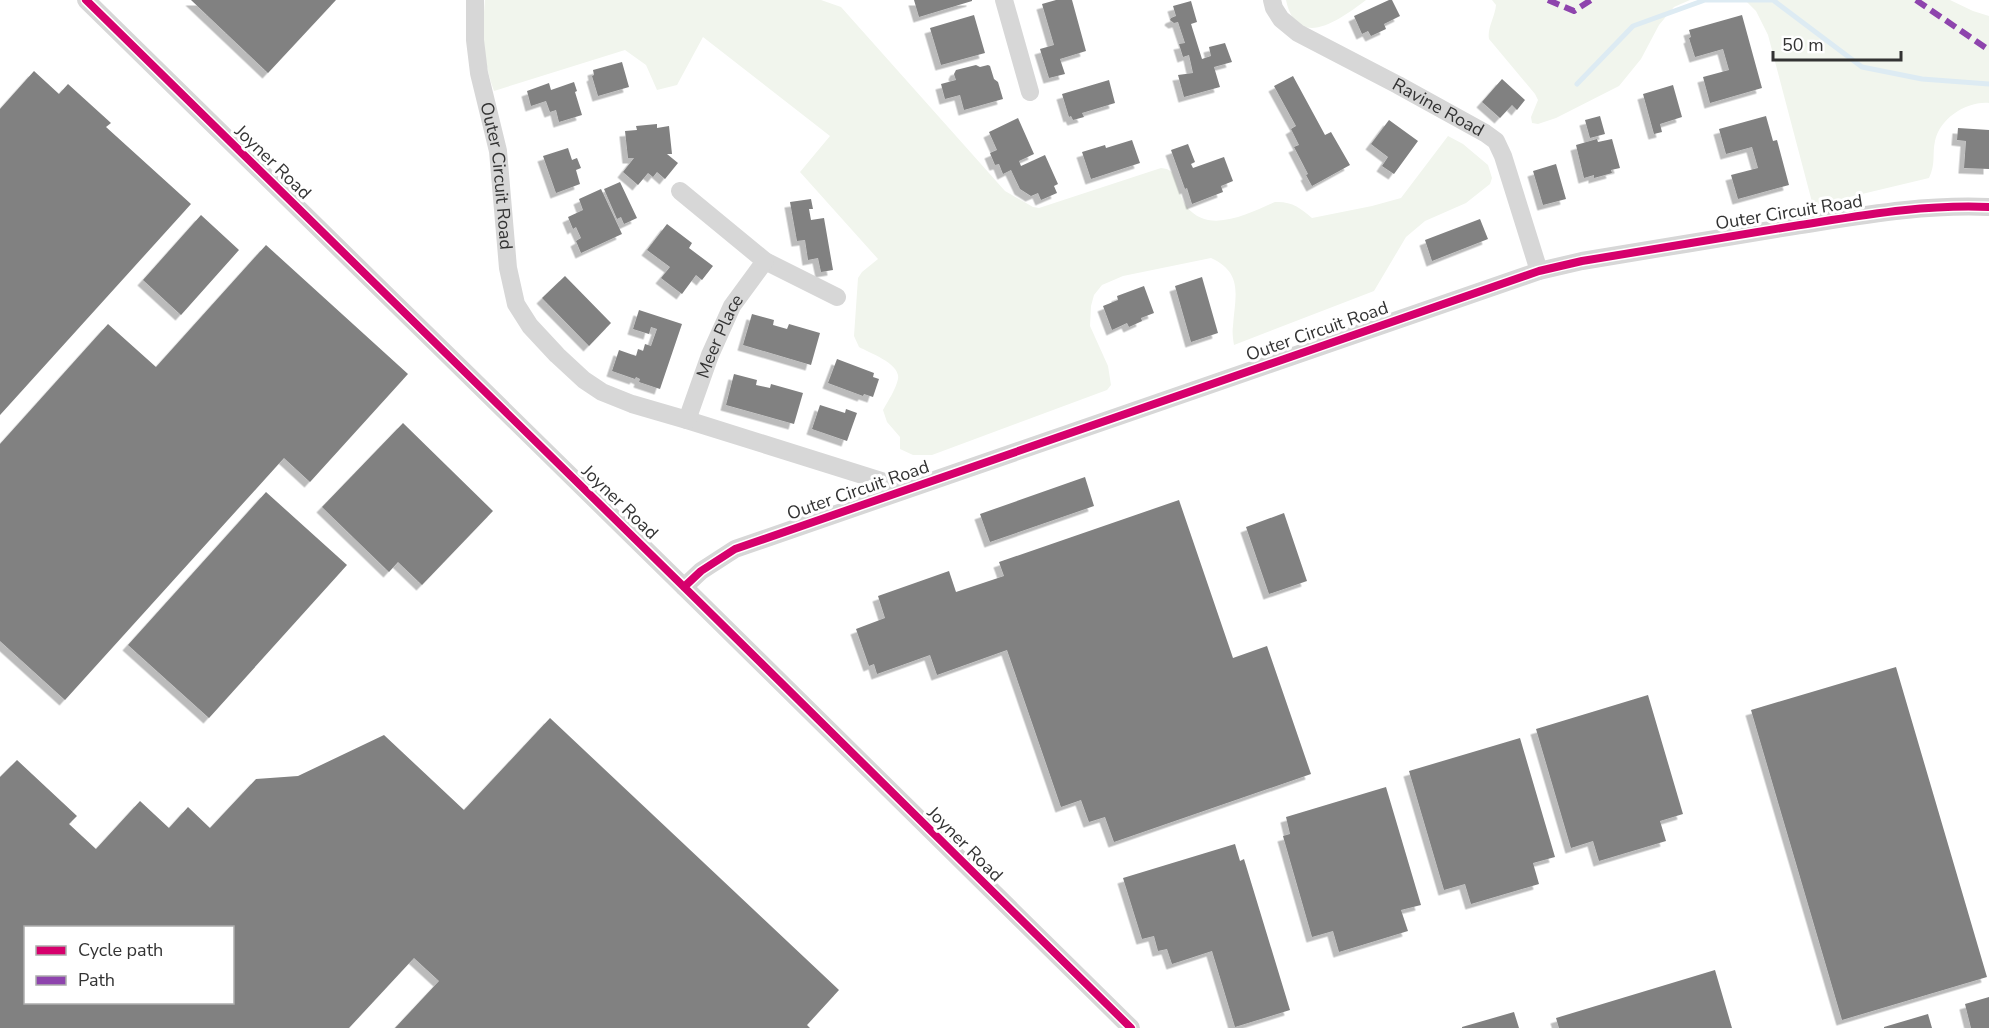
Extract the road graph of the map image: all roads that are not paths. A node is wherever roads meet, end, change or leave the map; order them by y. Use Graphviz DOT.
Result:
graph roads {
  1 [pos="86,0"];
  2 [pos="475,0"];
  3 [pos="1004,0"];
  4 [pos="1272,0"];
  5 [pos="1030,92"];
  6 [pos="680,191"];
  7 [pos="1989,207"];
  8 [pos="765,261"];
  9 [pos="1539,271"];
  10 [pos="837,297"];
  11 [pos="687,420"];
  12 [pos="907,489"];
  13 [pos="684,586"];
  14 [pos="1131,1028"];
  1 -- 13 [label="street, Joyner Road"];
  2 -- 11 [label="street, Outer Circuit Road"];
  3 -- 5 [label="street"];
  4 -- 9 [label="street, Ravine Road"];
  6 -- 8 [label="street"];
  7 -- 9 [label="street, Outer Circuit Road"];
  8 -- 10 [label="street"];
  8 -- 11 [label="street, Meer Place"];
  9 -- 12 [label="street, Outer Circuit Road"];
  11 -- 12 [label="street, Outer Circuit Road"];
  12 -- 13 [label="street, Outer Circuit Road"];
  13 -- 14 [label="street, Joyner Road"];
}
